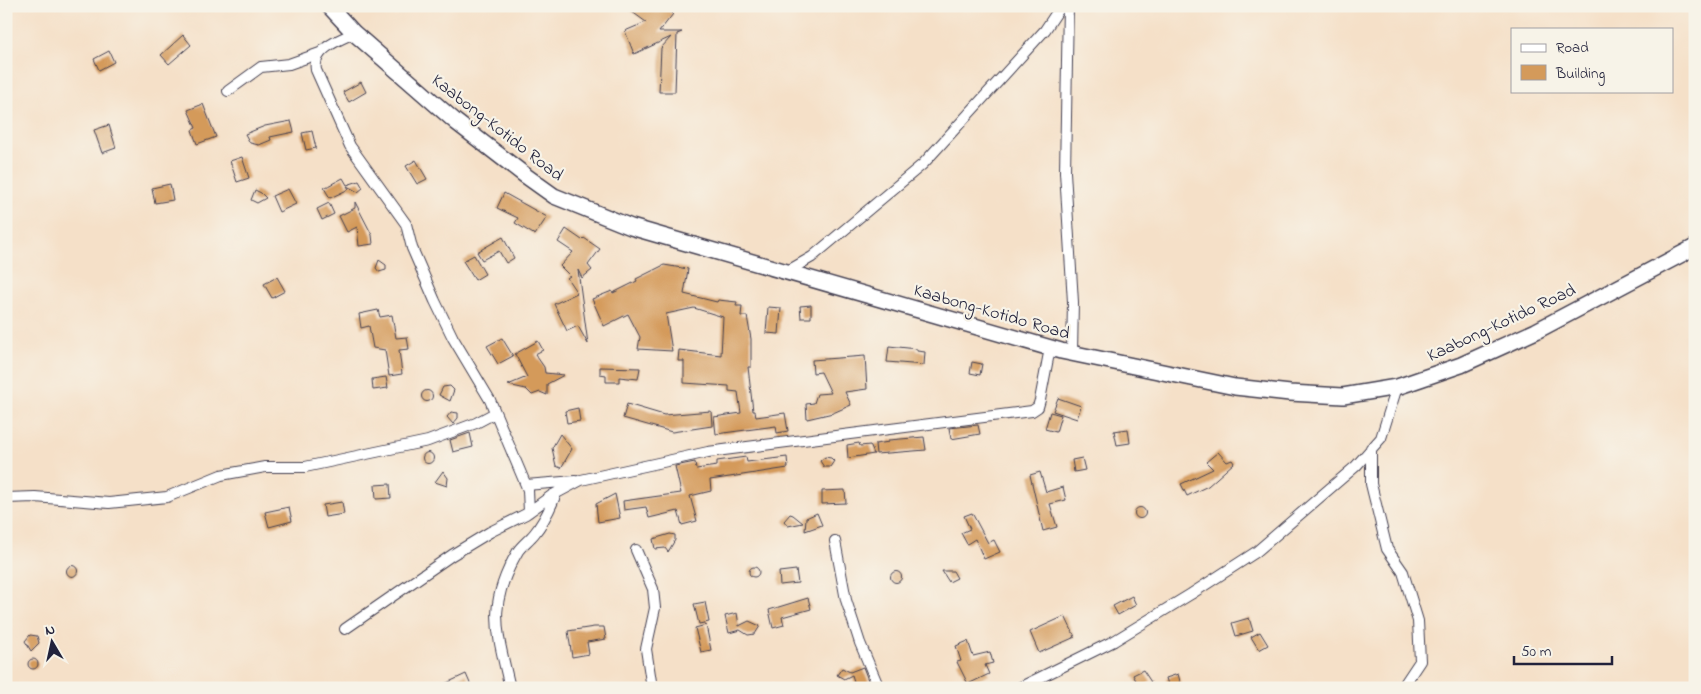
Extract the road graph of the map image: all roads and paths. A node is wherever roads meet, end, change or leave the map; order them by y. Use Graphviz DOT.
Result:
graph roads {
  1 [pos="330,6"];
  2 [pos="1061,6"];
  3 [pos="1068,6"];
  4 [pos="354,33"];
  5 [pos="320,52"];
  6 [pos="228,91"];
  7 [pos="1695,247"];
  8 [pos="786,272"];
  9 [pos="1050,348"];
  10 [pos="1072,353"];
  11 [pos="1397,387"];
  12 [pos="494,413"];
  13 [pos="1371,448"];
  14 [pos="581,480"];
  15 [pos="526,485"];
  16 [pos="556,494"];
  17 [pos="6,498"];
  18 [pos="529,512"];
  19 [pos="835,541"];
  20 [pos="636,550"];
  21 [pos="345,629"];
  22 [pos="510,688"];
  23 [pos="652,688"];
  24 [pos="880,688"];
  25 [pos="1019,688"];
  26 [pos="1402,688"];
  1 -- 4 [label="main road, Kaabong-Kotido Road"];
  2 -- 8 [label="street"];
  3 -- 10 [label="street"];
  4 -- 5 [label="street"];
  4 -- 8 [label="main road, Kaabong-Kotido Road"];
  5 -- 6 [label="street"];
  5 -- 12 [label="street"];
  7 -- 11 [label="main road, Kaabong-Kotido Road"];
  8 -- 9 [label="main road, Kaabong-Kotido Road"];
  9 -- 10 [label="main road, Kaabong-Kotido Road"];
  9 -- 14 [label="street"];
  10 -- 11 [label="main road, Kaabong-Kotido Road"];
  11 -- 13 [label="street"];
  12 -- 15 [label="street"];
  12 -- 17 [label="street"];
  13 -- 25 [label="street"];
  13 -- 26 [label="street"];
  14 -- 15 [label="street"];
  14 -- 16 [label="street"];
  15 -- 18 [label="street"];
  16 -- 18 [label="street"];
  16 -- 22 [label="street"];
  18 -- 21 [label="street"];
  19 -- 24 [label="street"];
  20 -- 23 [label="street"];
}
